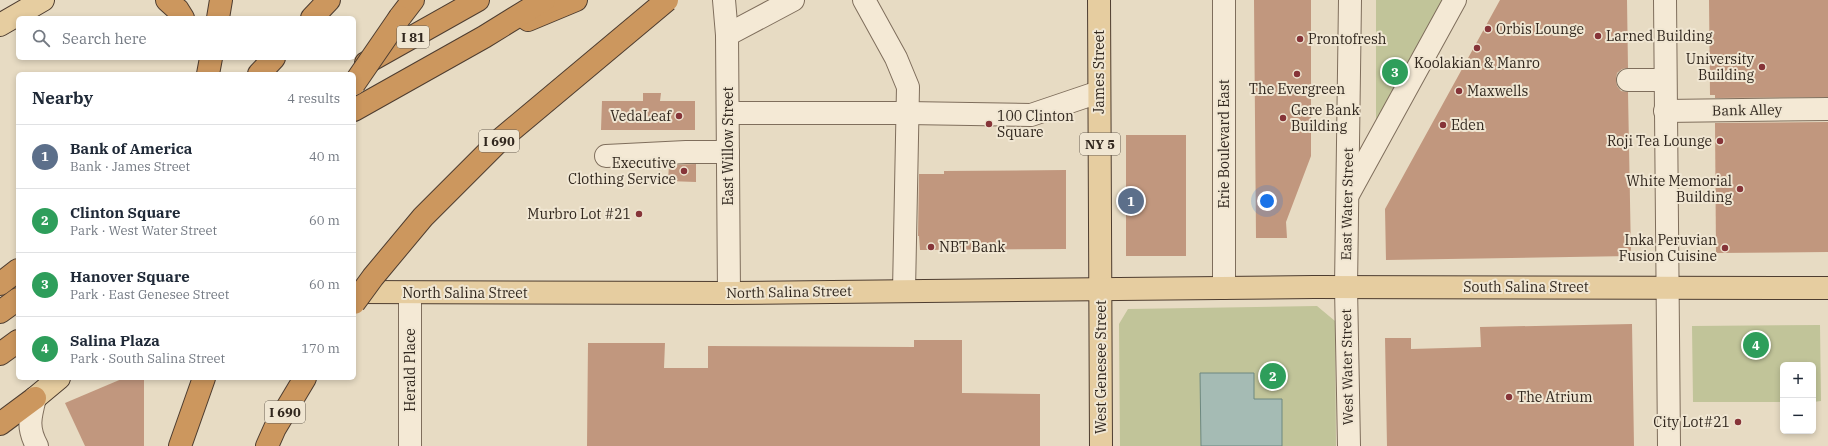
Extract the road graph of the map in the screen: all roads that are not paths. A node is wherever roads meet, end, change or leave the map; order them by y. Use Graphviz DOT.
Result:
graph roads {
  1 [pos="43,0"];
  2 [pos="167,0"];
  3 [pos="220,0"];
  4 [pos="329,0"];
  5 [pos="478,0"];
  6 [pos="544,0"];
  7 [pos="576,0"];
  8 [pos="667,0"];
  9 [pos="724,0"];
  10 [pos="793,0"];
  11 [pos="864,0"];
  12 [pos="1099,0"];
  13 [pos="1224,0"];
  14 [pos="1350,0"];
  15 [pos="1455,0"];
  16 [pos="1665,0"];
  17 [pos="406,8"];
  18 [pos="182,16"];
  19 [pos="218,16"];
  20 [pos="314,16"];
  21 [pos="0,25"];
  22 [pos="727,35"];
  23 [pos="484,37"];
  24 [pos="198,60"];
  25 [pos="211,60"];
  26 [pos="272,60"];
  27 [pos="198,72"];
  28 [pos="208,72"];
  29 [pos="261,72"];
  30 [pos="352,72"];
  31 [pos="1628,80"];
  32 [pos="1665,80"];
  33 [pos="356,81"];
  34 [pos="1099,92"];
  35 [pos="356,109"];
  36 [pos="1828,109"];
  37 [pos="1665,111"];
  38 [pos="907,113"];
  39 [pos="728,114"];
  40 [pos="728,152"];
  41 [pos="606,156"];
  42 [pos="1348,195"];
  43 [pos="16,272"];
  44 [pos="0,284"];
  45 [pos="1346,287"];
  46 [pos="1667,287"];
  47 [pos="1224,288"];
  48 [pos="1828,288"];
  49 [pos="1101,289"];
  50 [pos="904,291"];
  51 [pos="356,292"];
  52 [pos="0,293"];
  53 [pos="16,293"];
  54 [pos="410,293"];
  55 [pos="729,293"];
  56 [pos="16,300"];
  57 [pos="356,300"];
  58 [pos="0,312"];
  59 [pos="16,342"];
  60 [pos="0,354"];
  61 [pos="57,380"];
  62 [pos="203,380"];
  63 [pos="304,380"];
  64 [pos="35,398"];
  65 [pos="0,424"];
  66 [pos="37,446"];
  67 [pos="180,446"];
  68 [pos="267,446"];
  69 [pos="410,446"];
  70 [pos="1101,446"];
  71 [pos="1349,446"];
  72 [pos="1669,446"];
  1 -- 21 [label="main road"];
  2 -- 18 [label="highway"];
  3 -- 19 [label="highway"];
  4 -- 20 [label="highway"];
  5 -- 30 [label="highway, I 81"];
  6 -- 23 [label="highway, I 81"];
  7 -- 23 [label="highway"];
  8 -- 57 [label="highway, I 690, bridge"];
  9 -- 22 [label="street, East Willow Street"];
  10 -- 22 [label="street"];
  11 -- 38 [label="street"];
  12 -- 34 [label="main road, James Street / NY 5"];
  13 -- 47 [label="street, Erie Boulevard East"];
  14 -- 42 [label="street, East Water Street"];
  15 -- 42 [label="street"];
  16 -- 32 [label="street"];
  17 -- 33 [label="highway, bridge"];
  22 -- 39 [label="street, East Willow Street"];
  23 -- 35 [label="highway, I 81"];
  24 -- 27 [label="highway"];
  25 -- 28 [label="highway"];
  26 -- 29 [label="highway"];
  31 -- 32 [label="street"];
  32 -- 37 [label="street"];
  34 -- 38 [label="street"];
  34 -- 49 [label="main road, James Street / NY 5"];
  36 -- 37 [label="street, Bank Alley"];
  37 -- 46 [label="street"];
  38 -- 39 [label="street"];
  38 -- 50 [label="street"];
  39 -- 40 [label="street, East Willow Street"];
  40 -- 41 [label="street"];
  40 -- 55 [label="street, East Willow Street"];
  42 -- 45 [label="street, East Water Street"];
  43 -- 44 [label="highway"];
  45 -- 46 [label="main road, South Salina Street"];
  45 -- 47 [label="main road, South Salina Street"];
  45 -- 71 [label="street, West Water Street"];
  46 -- 48 [label="main road, South Salina Street"];
  46 -- 72 [label="street"];
  47 -- 49 [label="main road, North Salina Street"];
  49 -- 50 [label="main road, North Salina Street"];
  49 -- 70 [label="main road, West Genesee Street / NY 5"];
  50 -- 55 [label="main road, North Salina Street"];
  51 -- 54 [label="main road, North Salina Street"];
  52 -- 53 [label="main road"];
  54 -- 55 [label="main road, North Salina Street"];
  54 -- 69 [label="street, Herald Place"];
  56 -- 58 [label="highway"];
  59 -- 60 [label="highway"];
  61 -- 64 [label="main road"];
  62 -- 67 [label="highway"];
  63 -- 68 [label="highway, I 690"];
  64 -- 65 [label="highway"];
  64 -- 66 [label="street"];
}
